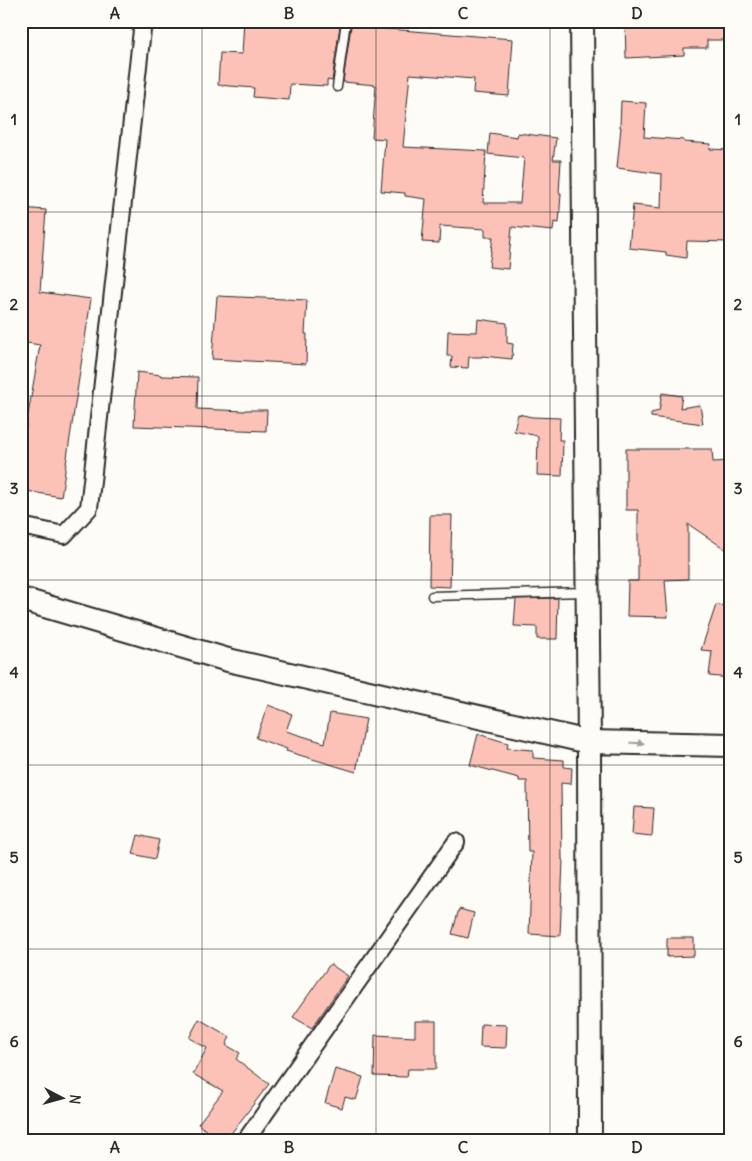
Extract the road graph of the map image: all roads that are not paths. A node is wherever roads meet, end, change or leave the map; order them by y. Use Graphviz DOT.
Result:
graph roads {
  1 [pos="143,21"];
  2 [pos="346,21"];
  3 [pos="582,21"];
  4 [pos="337,87"];
  5 [pos="21,526"];
  6 [pos="587,592"];
  7 [pos="432,596"];
  8 [pos="21,599"];
  9 [pos="589,742"];
  10 [pos="731,745"];
  11 [pos="456,842"];
  12 [pos="246,1140"];
  13 [pos="590,1140"];
  1 -- 5 [label="street"];
  2 -- 4 [label="lane"];
  3 -- 6 [label="main road"];
  6 -- 7 [label="lane"];
  6 -- 9 [label="main road"];
  8 -- 9 [label="main road"];
  9 -- 10 [label="main road, one-way"];
  9 -- 13 [label="main road"];
  11 -- 12 [label="street"];
}
